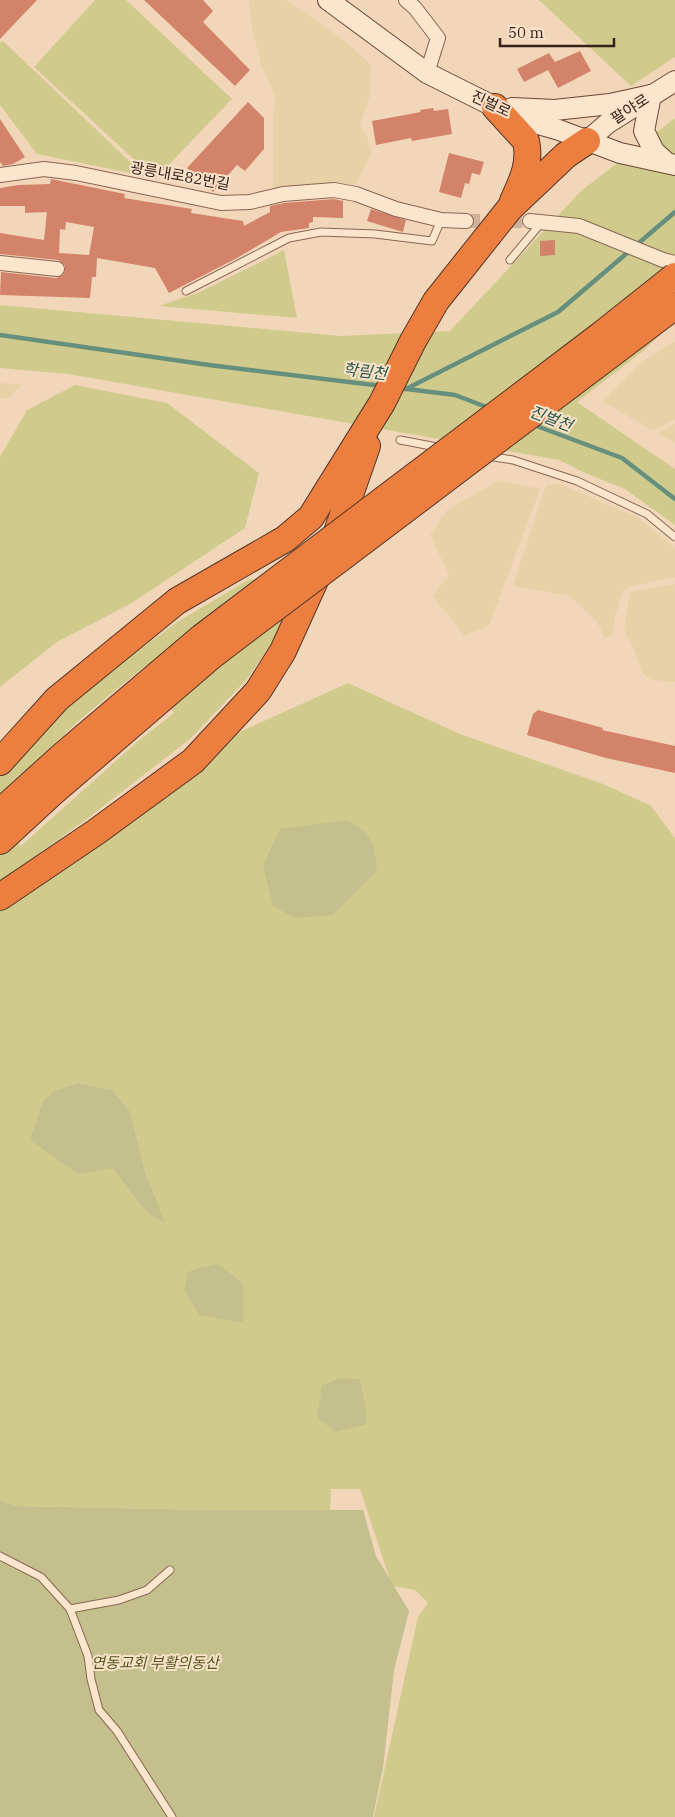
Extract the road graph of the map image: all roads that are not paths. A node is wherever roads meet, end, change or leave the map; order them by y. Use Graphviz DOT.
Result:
graph roads {
  1 [pos="328,0"];
  2 [pos="406,0"];
  3 [pos="427,73"];
  4 [pos="675,81"];
  5 [pos="651,95"];
  6 [pos="495,107"];
  7 [pos="587,141"];
  8 [pos="671,164"];
  9 [pos="0,175"];
  10 [pos="528,217"];
  11 [pos="441,220"];
  12 [pos="466,221"];
  13 [pos="510,260"];
  14 [pos="0,264"];
  15 [pos="671,266"];
  16 [pos="57,269"];
  17 [pos="186,291"];
  18 [pos="675,306"];
  19 [pos="382,403"];
  20 [pos="400,440"];
  21 [pos="456,450"];
  22 [pos="466,452"];
  23 [pos="675,536"];
  24 [pos="208,646"];
  25 [pos="0,762"];
  26 [pos="0,812"];
  27 [pos="0,842"];
  28 [pos="0,897"];
  29 [pos="0,1556"];
  30 [pos="170,1570"];
  31 [pos="70,1610"];
  32 [pos="172,1817"];
  1 -- 3 [label="street, 진벌로"];
  2 -- 3 [label="street"];
  3 -- 6 [label="street, 진벌로"];
  4 -- 5 [label="street, 팔야로"];
  5 -- 6 [label="street"];
  5 -- 7 [label="street, 팔야로"];
  5 -- 8 [label="street"];
  6 -- 7 [label="street, 진벌로"];
  6 -- 10 [label="highway"];
  7 -- 8 [label="street, 진벌로"];
  7 -- 10 [label="highway"];
  9 -- 11 [label="street, 광릉내로82번길"];
  10 -- 13 [label="lane"];
  10 -- 15 [label="street"];
  10 -- 19 [label="highway"];
  11 -- 12 [label="street, 광릉내로82번길"];
  11 -- 17 [label="lane"];
  14 -- 16 [label="street"];
  15 -- 24 [label="highway, bridge"];
  18 -- 24 [label="highway, bridge"];
  19 -- 25 [label="highway"];
  19 -- 28 [label="highway"];
  20 -- 21 [label="lane"];
  22 -- 23 [label="lane"];
  24 -- 26 [label="highway"];
  24 -- 27 [label="highway"];
  29 -- 31 [label="lane"];
  30 -- 31 [label="lane"];
  31 -- 32 [label="lane"];
}
